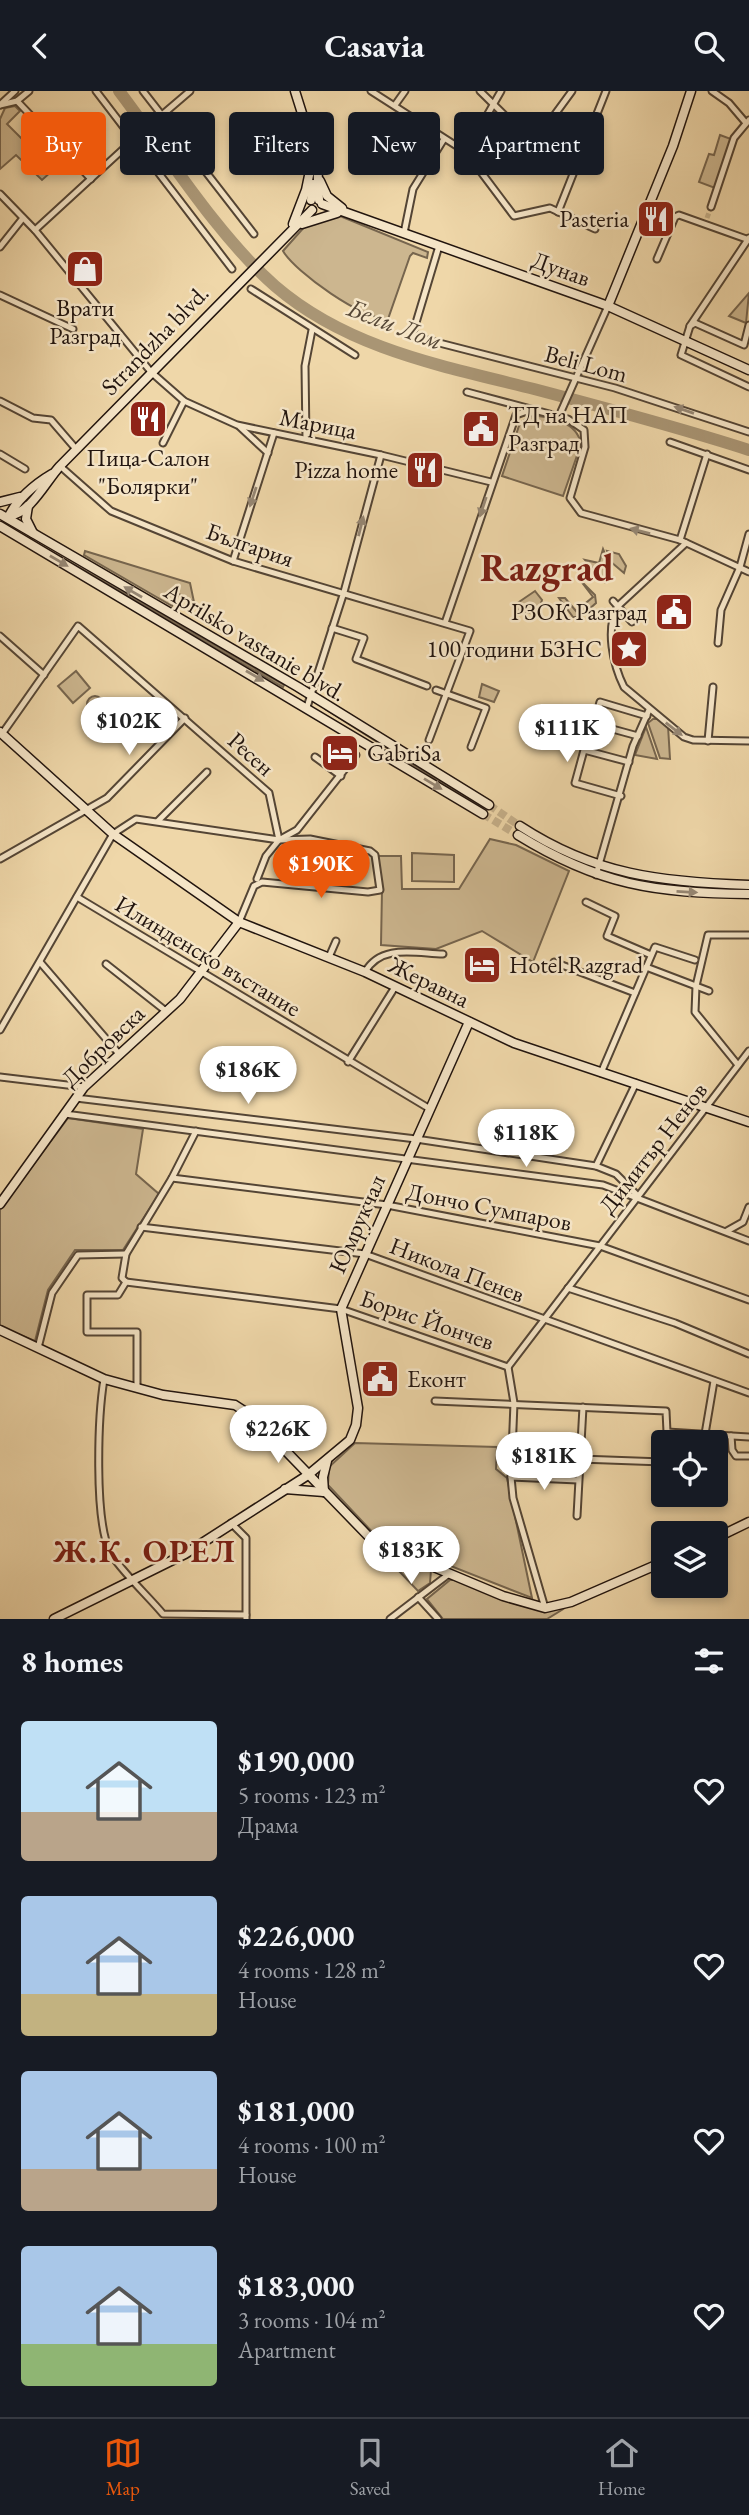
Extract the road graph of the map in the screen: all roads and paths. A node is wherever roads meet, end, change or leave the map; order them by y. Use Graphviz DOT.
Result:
graph roads {
  1 [pos="15,91"];
  2 [pos="29,91"];
  3 [pos="96,91"];
  4 [pos="143,91"];
  5 [pos="190,91"];
  6 [pos="295,91"];
  7 [pos="372,91"];
  8 [pos="405,91"];
  9 [pos="480,91"];
  10 [pos="501,91"];
  11 [pos="572,91"];
  12 [pos="606,91"];
  13 [pos="691,91"];
  14 [pos="712,91"];
  15 [pos="18,101"];
  16 [pos="493,104"];
  17 [pos="0,105"];
  18 [pos="395,105"];
  19 [pos="160,112"];
  20 [pos="166,112"];
  21 [pos="301,112"];
  22 [pos="488,112"];
  23 [pos="501,112"];
  24 [pos="557,112"];
  25 [pos="748,122"];
  26 [pos="120,124"];
  27 [pos="444,139"];
  28 [pos="454,145"];
  29 [pos="120,152"];
  30 [pos="159,175"];
  31 [pos="208,175"];
  32 [pos="309,175"];
  33 [pos="313,175"];
  34 [pos="318,175"];
  35 [pos="319,175"];
  36 [pos="483,175"];
  37 [pos="91,179"];
  38 [pos="0,194"];
  39 [pos="315,205"];
  40 [pos="711,207"];
  41 [pos="558,212"];
  42 [pos="337,213"];
  43 [pos="354,214"];
  44 [pos="23,218"];
  45 [pos="294,225"];
  46 [pos="595,229"];
  47 [pos="35,230"];
  48 [pos="404,233"];
  49 [pos="254,234"];
  50 [pos="749,239"];
  51 [pos="439,246"];
  52 [pos="0,247"];
  53 [pos="657,258"];
  54 [pos="232,269"];
  55 [pos="251,289"];
  56 [pos="0,295"];
  57 [pos="608,306"];
  58 [pos="749,325"];
  59 [pos="690,326"];
  60 [pos="73,330"];
  61 [pos="312,330"];
  62 [pos="684,340"];
  63 [pos="355,355"];
  64 [pos="749,370"];
  65 [pos="152,372"];
  66 [pos="575,379"];
  67 [pos="749,387"];
  68 [pos="467,392"];
  69 [pos="0,401"];
  70 [pos="184,401"];
  71 [pos="534,409"];
  72 [pos="559,416"];
  73 [pos="237,425"];
  74 [pos="749,432"];
  75 [pos="274,433"];
  76 [pos="306,439"];
  77 [pos="670,442"];
  78 [pos="163,443"];
  79 [pos="76,449"];
  80 [pos="268,453"];
  81 [pos="0,454"];
  82 [pos="707,454"];
  83 [pos="381,455"];
  84 [pos="60,466"];
  85 [pos="26,469"];
  86 [pos="749,470"];
  87 [pos="491,482"];
  88 [pos="30,496"];
  89 [pos="0,502"];
  90 [pos="3,520"];
  91 [pos="749,534"];
  92 [pos="35,535"];
  93 [pos="683,542"];
  94 [pos="233,561"];
  95 [pos="740,567"];
  96 [pos="749,572"];
  97 [pos="344,593"];
  98 [pos="613,601"];
  99 [pos="618,606"];
  100 [pos="632,622"];
  101 [pos="445,623"];
  102 [pos="332,628"];
  103 [pos="0,636"];
  104 [pos="719,643"];
  105 [pos="44,675"];
  106 [pos="426,686"];
  107 [pos="713,687"];
  108 [pos="436,690"];
  109 [pos="447,694"];
  110 [pos="311,695"];
  111 [pos="307,707"];
  112 [pos="648,713"];
  113 [pos="185,718"];
  114 [pos="1,733"];
  115 [pos="638,736"];
  116 [pos="429,740"];
  117 [pos="708,741"];
  118 [pos="749,741"];
  119 [pos="471,747"];
  120 [pos="356,755"];
  121 [pos="315,757"];
  122 [pos="629,762"];
  123 [pos="206,772"];
  124 [pos="341,776"];
  125 [pos="621,796"];
  126 [pos="489,806"];
  127 [pos="88,811"];
  128 [pos="483,814"];
  129 [pos="158,821"];
  130 [pos="520,826"];
  131 [pos="113,834"];
  132 [pos="518,835"];
  133 [pos="279,841"];
  134 [pos="1,858"];
  135 [pos="598,871"];
  136 [pos="257,879"];
  137 [pos="749,885"];
  138 [pos="749,894"];
  139 [pos="77,897"];
  140 [pos="586,902"];
  141 [pos="239,922"];
  142 [pos="749,935"];
  143 [pos="336,941"];
  144 [pos="443,954"];
  145 [pos="651,955"];
  146 [pos="329,957"];
  147 [pos="695,960"];
  148 [pos="40,962"];
  149 [pos="554,963"];
  150 [pos="106,964"];
  151 [pos="646,967"];
  152 [pos="365,972"];
  153 [pos="200,973"];
  154 [pos="696,986"];
  155 [pos="395,987"];
  156 [pos="709,991"];
  157 [pos="635,993"];
  158 [pos="167,1012"];
  159 [pos="469,1022"];
  160 [pos="0,1030"];
  161 [pos="749,1051"];
  162 [pos="120,1055"];
  163 [pos="348,1062"];
  164 [pos="738,1065"];
  165 [pos="601,1073"];
  166 [pos="0,1077"];
  167 [pos="636,1083"];
  168 [pos="84,1087"];
  169 [pos="75,1098"];
  170 [pos="707,1108"];
  171 [pos="430,1109"];
  172 [pos="65,1114"];
  173 [pos="749,1122"];
  174 [pos="196,1131"];
  175 [pos="415,1142"];
  176 [pos="408,1158"];
  177 [pos="596,1166"];
  178 [pos="172,1178"];
  179 [pos="638,1196"];
  180 [pos="0,1204"];
  181 [pos="387,1205"];
  182 [pos="749,1207"];
  183 [pos="141,1227"];
  184 [pos="726,1232"];
  185 [pos="749,1241"];
  186 [pos="600,1246"];
  187 [pos="126,1254"];
  188 [pos="365,1254"];
  189 [pos="126,1282"];
  190 [pos="568,1287"];
  191 [pos="749,1300"];
  192 [pos="341,1309"];
  193 [pos="542,1321"];
  194 [pos="0,1330"];
  195 [pos="38,1349"];
  196 [pos="749,1354"];
  197 [pos="508,1367"];
  198 [pos="104,1379"];
  199 [pos="714,1381"];
  200 [pos="136,1386"];
  201 [pos="749,1393"];
  202 [pos="435,1401"];
  203 [pos="514,1403"];
  204 [pos="583,1407"];
  205 [pos="667,1430"];
  206 [pos="706,1430"];
  207 [pos="728,1436"];
  208 [pos="731,1436"];
  209 [pos="749,1437"];
  210 [pos="749,1456"];
  211 [pos="580,1459"];
  212 [pos="327,1460"];
  213 [pos="651,1462"];
  214 [pos="308,1475"];
  215 [pos="511,1477"];
  216 [pos="578,1481"];
  217 [pos="285,1489"];
  218 [pos="324,1492"];
  219 [pos="577,1516"];
  220 [pos="749,1522"];
  221 [pos="231,1523"];
  222 [pos="728,1532"];
  223 [pos="651,1568"];
  224 [pos="449,1574"];
  225 [pos="136,1580"];
  226 [pos="418,1597"];
  227 [pos="545,1608"];
  228 [pos="175,1617"];
  229 [pos="246,1617"];
  230 [pos="54,1619"];
  231 [pos="390,1619"];
  232 [pos="438,1619"];
  1 -- 17 [label="street"];
  2 -- 15 [label="street"];
  3 -- 26 [label="street"];
  4 -- 19 [label="street"];
  5 -- 20 [label="street"];
  6 -- 21 [label="street"];
  7 -- 18 [label="street"];
  8 -- 18 [label="street"];
  9 -- 16 [label="street"];
  10 -- 16 [label="street"];
  11 -- 24 [label="street"];
  12 -- 41 [label="street"];
  13 -- 57 [label="street"];
  14 -- 25 [label="street"];
  15 -- 17 [label="street"];
  15 -- 37 [label="street"];
  16 -- 22 [label="street"];
  16 -- 23 [label="street"];
  18 -- 27 [label="street"];
  25 -- 40 [label="street"];
  27 -- 28 [label="street"];
  27 -- 48 [label="street"];
  29 -- 37 [label="street"];
  30 -- 54 [label="street"];
  31 -- 49 [label="street"];
  32 -- 45 [label="street"];
  33 -- 39 [label="street"];
  34 -- 39 [label="street"];
  35 -- 43 [label="street"];
  36 -- 41 [label="street"];
  37 -- 47 [label="street"];
  38 -- 44 [label="street, Марица"];
  39 -- 42 [label="street, Дунав"];
  39 -- 43 [label="street, Дунав"];
  39 -- 45 [label="street, Strandzha blvd."];
  41 -- 46 [label="street"];
  42 -- 43 [label="street, Дунав"];
  42 -- 45 [label="street"];
  43 -- 48 [label="street, Дунав"];
  44 -- 47 [label="street, Марица"];
  44 -- 52 [label="street"];
  45 -- 65 [label="street, Strandzha blvd."];
  47 -- 65 [label="street, Марица"];
  48 -- 51 [label="street, Дунав"];
  50 -- 53 [label="street"];
  50 -- 59 [label="street"];
  51 -- 57 [label="street, Дунав"];
  51 -- 66 [label="street, Beli Lom"];
  55 -- 61 [label="street"];
  56 -- 60 [label="street"];
  57 -- 62 [label="street, Дунав"];
  57 -- 66 [label="street"];
  58 -- 59 [label="street"];
  59 -- 62 [label="street"];
  61 -- 63 [label="street"];
  61 -- 76 [label="street"];
  62 -- 64 [label="street, Дунав"];
  62 -- 67 [label="street"];
  65 -- 70 [label="street, Марица"];
  65 -- 79 [label="street, Strandzha blvd."];
  66 -- 72 [label="street"];
  74 -- 66 [label="street, Beli Lom, one-way"];
  68 -- 71 [label="street"];
  69 -- 79 [label="street"];
  70 -- 73 [label="street, Марица"];
  70 -- 78 [label="street"];
  71 -- 72 [label="street"];
  71 -- 87 [label="street"];
  93 -- 72 [label="street, one-way"];
  73 -- 75 [label="street, Марица"];
  73 -- 80 [label="street"];
  75 -- 76 [label="street, Марица"];
  75 -- 80 [label="street"];
  76 -- 83 [label="street, Марица"];
  77 -- 82 [label="street"];
  79 -- 84 [label="street, Strandzha blvd."];
  80 -- 94 [label="street, one-way"];
  81 -- 85 [label="street"];
  82 -- 86 [label="street"];
  82 -- 93 [label="street"];
  83 -- 87 [label="street, Марица"];
  97 -- 83 [label="street, one-way"];
  84 -- 88 [label="street, Strandzha blvd."];
  84 -- 94 [label="street, България"];
  87 -- 101 [label="street, one-way"];
  88 -- 89 [label="street"];
  88 -- 90 [label="street, Strandzha blvd."];
  88 -- 92 [label="street"];
  90 -- 92 [label="street, Aprilsko vastanie blvd."];
  90 -- 111 [label="street, Aprilsko vastanie blvd., one-way"];
  91 -- 95 [label="street"];
  110 -- 92 [label="street, Aprilsko vastanie blvd., one-way"];
  93 -- 95 [label="street"];
  93 -- 99 [label="street"];
  94 -- 97 [label="street, България"];
  95 -- 96 [label="street"];
  95 -- 104 [label="street"];
  97 -- 101 [label="street, България"];
  97 -- 102 [label="street"];
  98 -- 99 [label="street"];
  99 -- 100 [label="street"];
  99 -- 112 [label="street"];
  101 -- 109 [label="street, България"];
  102 -- 106 [label="street"];
  102 -- 110 [label="street"];
  103 -- 105 [label="street"];
  105 -- 113 [label="street, Ресен"];
  105 -- 114 [label="street"];
  107 -- 117 [label="street"];
  108 -- 109 [label="street"];
  109 -- 116 [label="street"];
  109 -- 119 [label="street"];
  110 -- 111 [label="street"];
  110 -- 126 [label="street, Aprilsko vastanie blvd."];
  111 -- 128 [label="street, Aprilsko vastanie blvd., one-way"];
  112 -- 115 [label="street"];
  112 -- 115 [label="street"];
  112 -- 117 [label="street, one-way"];
  113 -- 127 [label="street"];
  113 -- 133 [label="street, Ресен"];
  114 -- 127 [label="street, Жеравна"];
  115 -- 122 [label="street"];
  117 -- 118 [label="street"];
  120 -- 124 [label="street"];
  121 -- 124 [label="street"];
  122 -- 125 [label="street"];
  122 -- 125 [label="street"];
  123 -- 129 [label="street"];
  124 -- 133 [label="street"];
  125 -- 135 [label="street"];
  127 -- 131 [label="street, Жеравна"];
  127 -- 134 [label="street"];
  129 -- 131 [label="street"];
  129 -- 133 [label="street"];
  130 -- 135 [label="street"];
  131 -- 139 [label="street"];
  131 -- 141 [label="street, Жеравна"];
  132 -- 135 [label="street"];
  133 -- 136 [label="street"];
  133 -- 141 [label="street"];
  135 -- 137 [label="street"];
  135 -- 138 [label="street, one-way"];
  139 -- 148 [label="street"];
  139 -- 153 [label="street, Илинденско въстание"];
  140 -- 145 [label="street"];
  141 -- 146 [label="street, Жеравна"];
  141 -- 153 [label="street, Добровска"];
  142 -- 154 [label="street"];
  143 -- 146 [label="street"];
  144 -- 152 [label="street"];
  145 -- 147 [label="street"];
  145 -- 151 [label="street"];
  146 -- 152 [label="street, Жеравна"];
  148 -- 160 [label="street"];
  148 -- 162 [label="street"];
  149 -- 157 [label="street"];
  150 -- 158 [label="street"];
  151 -- 154 [label="street"];
  151 -- 157 [label="street"];
  152 -- 155 [label="street, Жеравна"];
  153 -- 158 [label="street, Добровска"];
  153 -- 163 [label="street, Илинденско въстание"];
  154 -- 156 [label="street"];
  154 -- 164 [label="street"];
  155 -- 159 [label="street, Жеравна"];
  155 -- 163 [label="street"];
  157 -- 165 [label="street"];
  158 -- 162 [label="street, Добровска"];
  159 -- 165 [label="street, Жеравна"];
  159 -- 171 [label="street"];
  161 -- 164 [label="street, Димитър Ненов"];
  162 -- 168 [label="street, Добровска"];
  163 -- 171 [label="street, Илинденско въстание"];
  164 -- 170 [label="street, Димитър Ненов"];
  165 -- 167 [label="street, Жеравна"];
  166 -- 168 [label="street"];
  167 -- 170 [label="street, Жеравна"];
  167 -- 177 [label="street"];
  168 -- 169 [label="street, Добровска"];
  169 -- 172 [label="street, Добровска"];
  169 -- 175 [label="street"];
  170 -- 173 [label="street, Жеравна"];
  170 -- 179 [label="street, Димитър Ненов"];
  171 -- 175 [label="street"];
  172 -- 174 [label="street"];
  172 -- 180 [label="street, Добровска"];
  174 -- 176 [label="street"];
  174 -- 178 [label="street"];
  175 -- 176 [label="street, Юмрукчал"];
  175 -- 177 [label="street"];
  176 -- 179 [label="street"];
  176 -- 181 [label="street, Юмрукчал"];
  177 -- 179 [label="street"];
  178 -- 181 [label="street, Дончо Сумпаров"];
  178 -- 183 [label="street"];
  179 -- 184 [label="street"];
  179 -- 186 [label="street, Димитър Ненов"];
  181 -- 186 [label="street, Дончо Сумпаров"];
  181 -- 188 [label="street, Юмрукчал"];
  182 -- 184 [label="street"];
  183 -- 187 [label="street"];
  183 -- 188 [label="street, Никола Пенев"];
  184 -- 185 [label="street"];
  186 -- 190 [label="street, Димитър Ненов"];
  186 -- 191 [label="street, Дончо Сумпаров"];
  187 -- 189 [label="street"];
  187 -- 195 [label="street"];
  188 -- 192 [label="street, Юмрукчал"];
  188 -- 193 [label="street, Никола Пенев"];
  189 -- 192 [label="street, Борис Йончев"];
  189 -- 200 [label="street"];
  190 -- 193 [label="street, Димитър Ненов"];
  190 -- 196 [label="street"];
  192 -- 197 [label="street, Борис Йончев"];
  192 -- 212 [label="street"];
  193 -- 197 [label="street, Димитър Ненов"];
  193 -- 199 [label="street, Никола Пенев"];
  194 -- 195 [label="street"];
  195 -- 198 [label="street"];
  197 -- 203 [label="street"];
  198 -- 200 [label="street"];
  198 -- 225 [label="street"];
  199 -- 201 [label="street, Никола Пенев"];
  199 -- 206 [label="street"];
  200 -- 214 [label="street"];
  202 -- 203 [label="street"];
  203 -- 204 [label="street"];
  203 -- 215 [label="street"];
  204 -- 205 [label="street"];
  204 -- 211 [label="street"];
  207 -- 208 [label="street"];
  208 -- 209 [label="street"];
  208 -- 210 [label="street"];
  211 -- 213 [label="street"];
  211 -- 216 [label="street"];
  212 -- 214 [label="street"];
  212 -- 218 [label="street"];
  214 -- 217 [label="street"];
  214 -- 218 [label="street"];
  215 -- 216 [label="street"];
  215 -- 227 [label="street"];
  216 -- 219 [label="street"];
  217 -- 218 [label="street"];
  217 -- 221 [label="street"];
  218 -- 224 [label="street"];
  220 -- 222 [label="street"];
  221 -- 225 [label="street"];
  221 -- 229 [label="street"];
  223 -- 227 [label="street"];
  224 -- 226 [label="street"];
  224 -- 227 [label="street"];
  225 -- 228 [label="street"];
  225 -- 230 [label="street"];
  226 -- 231 [label="street"];
  226 -- 232 [label="street"];
  228 -- 229 [label="street"];
}
